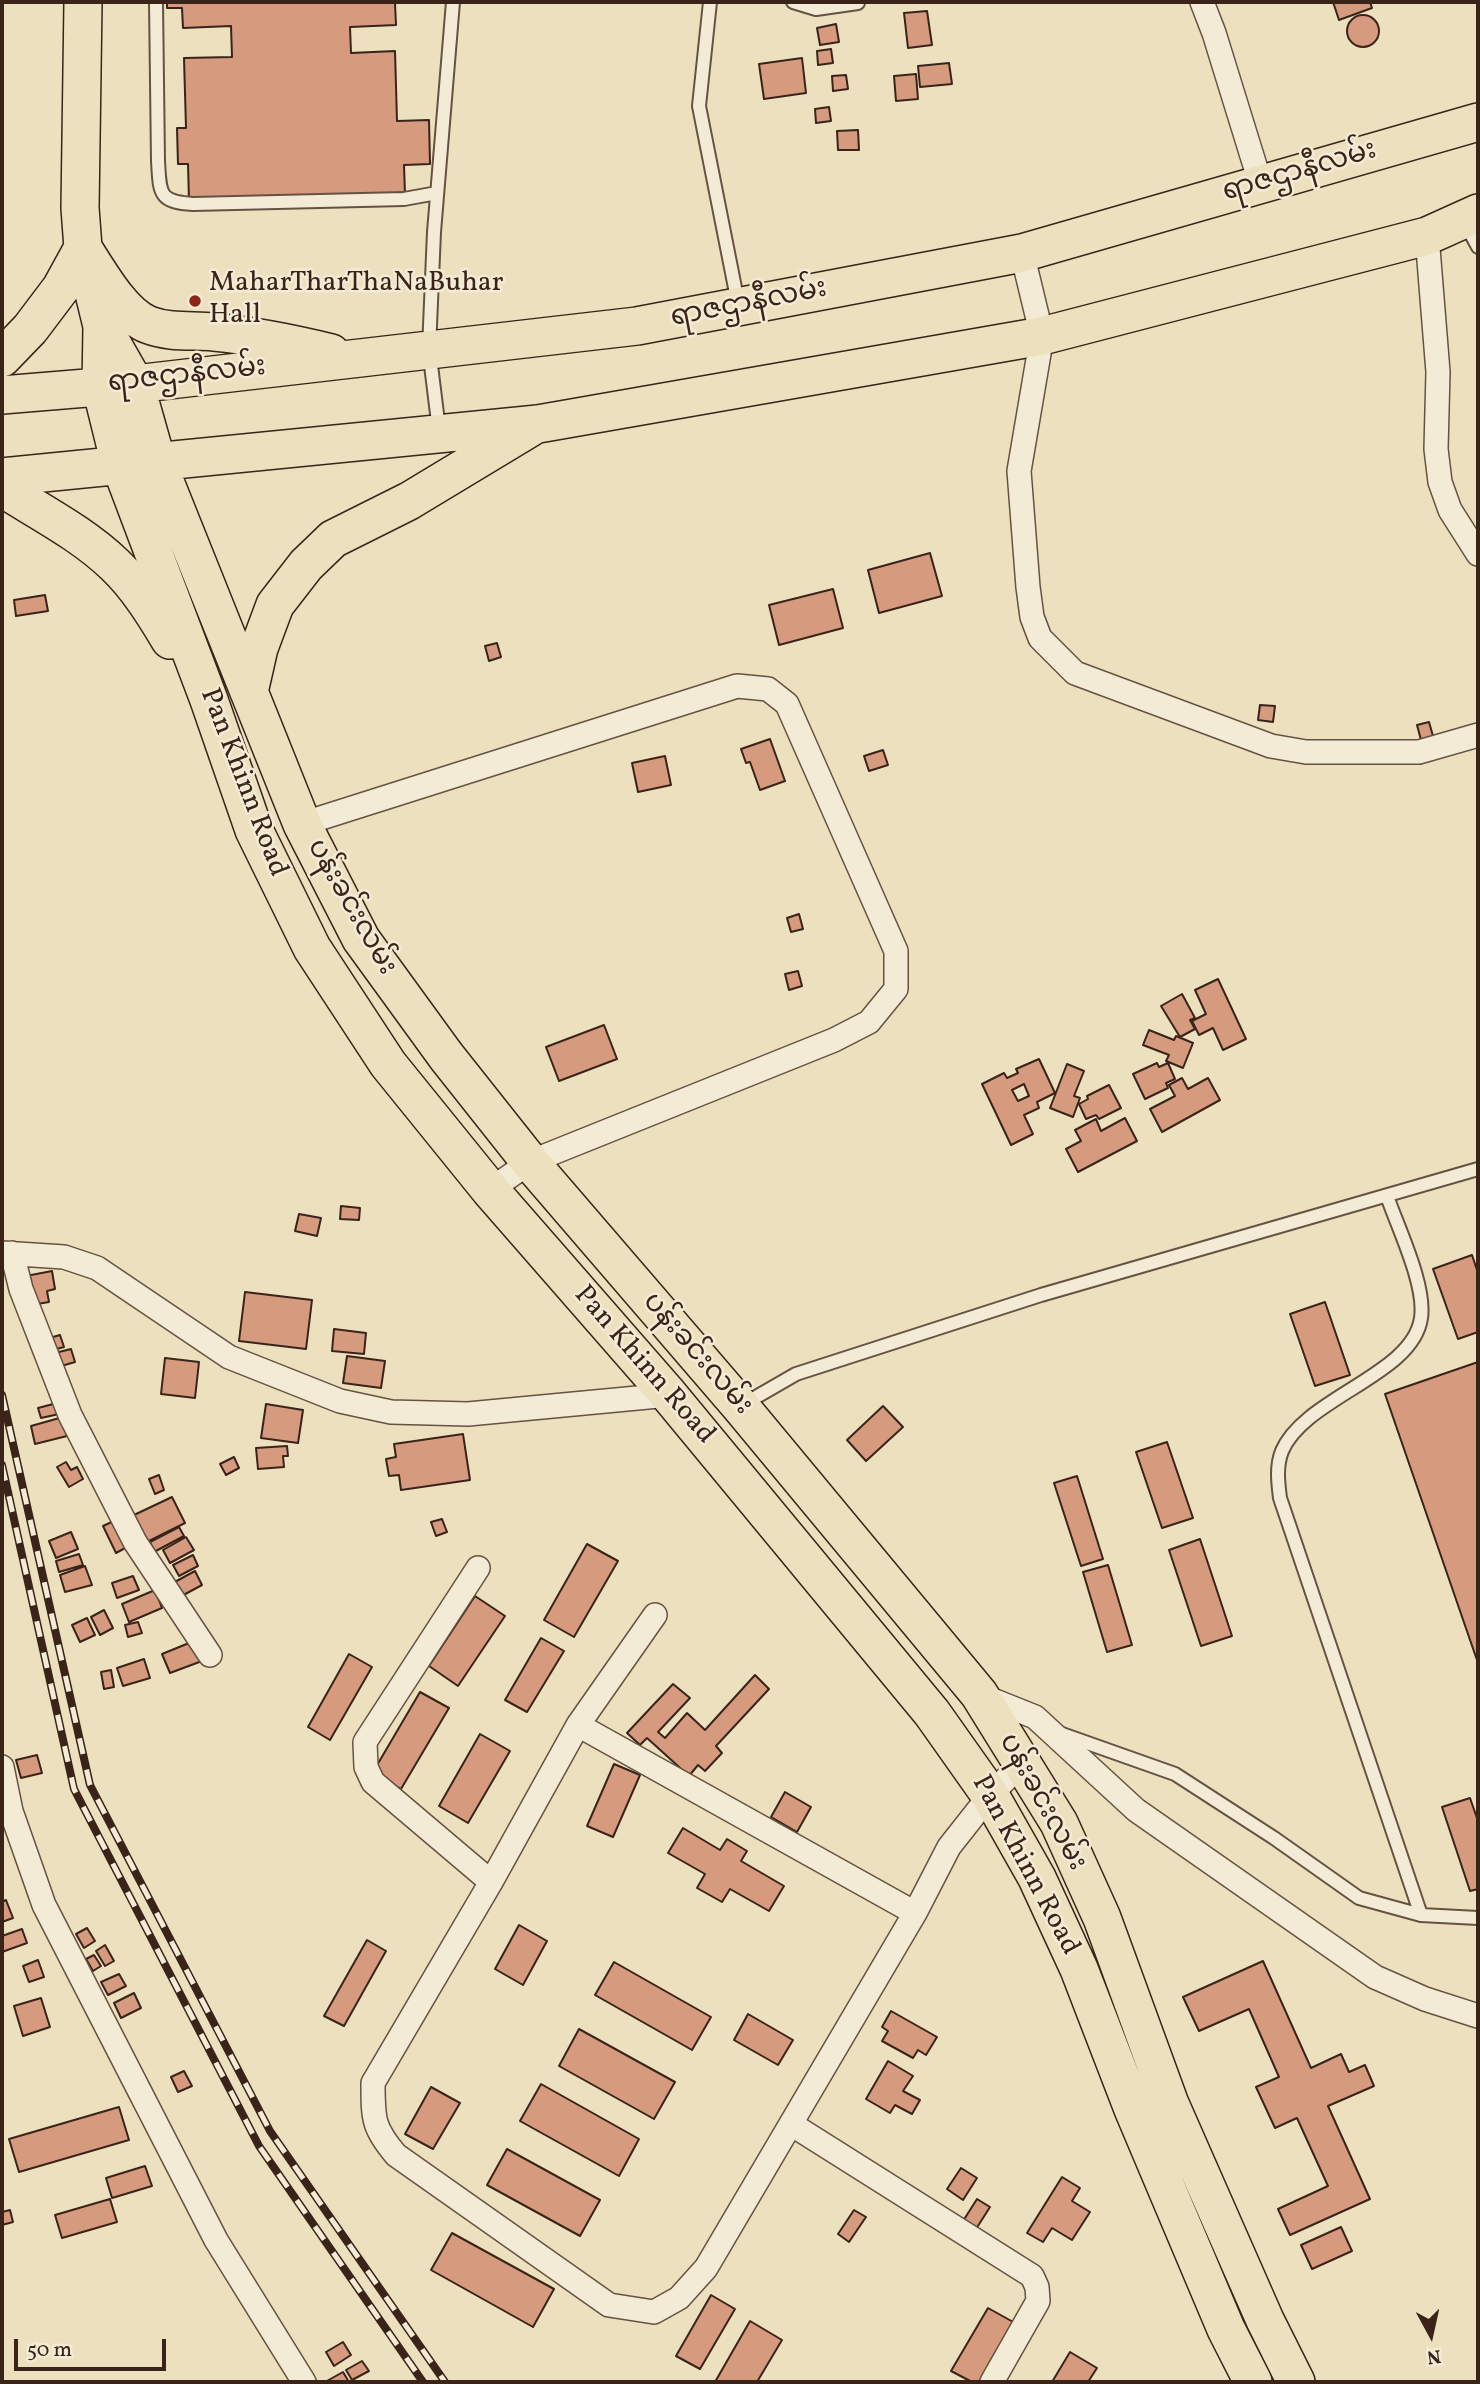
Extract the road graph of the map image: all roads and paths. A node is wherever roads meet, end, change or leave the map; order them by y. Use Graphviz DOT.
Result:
graph roads {
  1 [pos="83,2"];
  2 [pos="156,2"];
  3 [pos="453,2"];
  4 [pos="710,2"];
  5 [pos="793,2"];
  6 [pos="1202,2"];
  7 [pos="858,3"];
  8 [pos="1478,122"];
  9 [pos="1261,185"];
  10 [pos="438,193"];
  11 [pos="1473,227"];
  12 [pos="1427,236"];
  13 [pos="83,248"];
  14 [pos="1022,253"];
  15 [pos="739,307"];
  16 [pos="1042,337"];
  17 [pos="429,349"];
  18 [pos="2,358"];
  19 [pos="351,359"];
  20 [pos="118,386"];
  21 [pos="2,395"];
  22 [pos="538,424"];
  23 [pos="439,432"];
  24 [pos="157,462"];
  25 [pos="120,464"];
  26 [pos="2,477"];
  27 [pos="2,488"];
  28 [pos="1478,554"];
  29 [pos="249,692"];
  30 [pos="209,700"];
  31 [pos="1478,735"];
  32 [pos="302,824"];
  33 [pos="530,1162"];
  34 [pos="1478,1169"];
  35 [pos="490,1190"];
  36 [pos="1387,1195"];
  37 [pos="7,1253"];
  38 [pos="669,1395"];
  39 [pos="740,1406"];
  40 [pos="478,1568"];
  41 [pos="655,1615"];
  42 [pos="210,1655"];
  43 [pos="979,1695"];
  44 [pos="578,1725"];
  45 [pos="1052,1731"];
  46 [pos="1022,1763"];
  47 [pos="2,1767"];
  48 [pos="990,1795"];
  49 [pos="491,1882"];
  50 [pos="915,1913"];
  51 [pos="1421,1915"];
  52 [pos="1478,1918"];
  53 [pos="1478,2017"];
  54 [pos="790,2124"];
  55 [pos="304,2382"];
  56 [pos="992,2382"];
  57 [pos="1253,2382"];
  58 [pos="1296,2382"];
  1 -- 13 [label="main road, ပန်းခင်းလမ်း"];
  2 -- 10 [label="lane"];
  3 -- 10 [label="lane"];
  4 -- 15 [label="lane"];
  5 -- 7 [label="lane"];
  6 -- 9 [label="street"];
  8 -- 9 [label="main road, ရာဇဌာနီလမ်း"];
  9 -- 14 [label="main road, ရာဇဌာနီလမ်း"];
  10 -- 17 [label="lane"];
  11 -- 12 [label="main road"];
  12 -- 16 [label="main road"];
  12 -- 28 [label="street"];
  13 -- 18 [label="main road"];
  13 -- 19 [label="main road"];
  13 -- 20 [label="main road, ပန်းခင်းလမ်း"];
  14 -- 15 [label="main road, ရာဇဌာနီလမ်း"];
  14 -- 16 [label="street"];
  15 -- 17 [label="main road, ရာဇဌာနီလမ်း"];
  16 -- 22 [label="main road"];
  16 -- 31 [label="street"];
  17 -- 19 [label="main road, ရာဇဌာနီလမ်း"];
  17 -- 23 [label="lane"];
  19 -- 20 [label="main road, ရာဇဌာနီလမ်း"];
  20 -- 21 [label="main road, ရာဇဌာနီလမ်း"];
  20 -- 24 [label="main road, ပန်းခင်းလမ်း"];
  20 -- 25 [label="main road, Pan Khinn Road"];
  22 -- 23 [label="main road"];
  22 -- 29 [label="main road"];
  23 -- 24 [label="main road"];
  24 -- 25 [label="main road"];
  24 -- 29 [label="main road, ပန်းခင်းလမ်း"];
  25 -- 26 [label="main road"];
  25 -- 30 [label="main road, Pan Khinn Road"];
  27 -- 30 [label="main road"];
  29 -- 32 [label="main road, ပန်းခင်းလမ်း"];
  30 -- 35 [label="main road, Pan Khinn Road"];
  32 -- 33 [label="main road, ပန်းခင်းလမ်း"];
  32 -- 33 [label="street"];
  33 -- 35 [label="street"];
  33 -- 39 [label="main road, ပန်းခင်းလမ်း"];
  34 -- 36 [label="lane"];
  35 -- 38 [label="main road, Pan Khinn Road"];
  36 -- 39 [label="lane"];
  36 -- 51 [label="lane"];
  37 -- 38 [label="street"];
  37 -- 42 [label="street"];
  38 -- 48 [label="main road, Pan Khinn Road"];
  39 -- 43 [label="main road, ပန်းခင်းလမ်း"];
  40 -- 49 [label="street"];
  41 -- 44 [label="street"];
  43 -- 45 [label="street"];
  43 -- 46 [label="main road, ပန်းခင်းလမ်း"];
  44 -- 49 [label="street"];
  44 -- 50 [label="street"];
  45 -- 51 [label="lane"];
  45 -- 53 [label="street"];
  46 -- 48 [label="street"];
  46 -- 58 [label="main road, ပန်းခင်းလမ်း"];
  47 -- 55 [label="street"];
  48 -- 50 [label="street"];
  48 -- 57 [label="main road, Pan Khinn Road"];
  49 -- 54 [label="street"];
  50 -- 54 [label="street"];
  51 -- 52 [label="lane"];
  54 -- 56 [label="street"];
}
